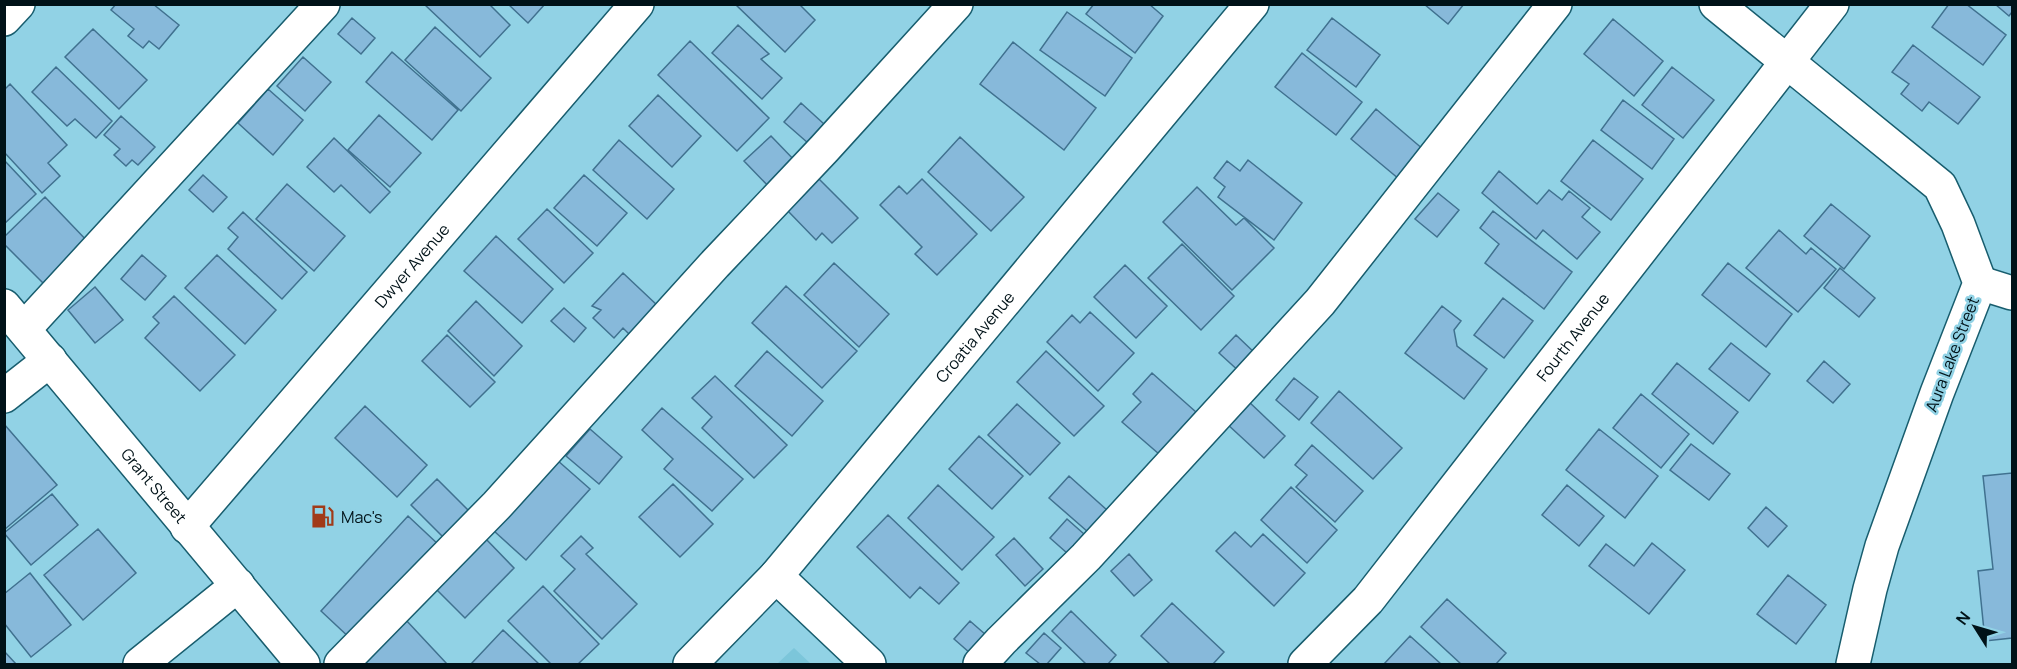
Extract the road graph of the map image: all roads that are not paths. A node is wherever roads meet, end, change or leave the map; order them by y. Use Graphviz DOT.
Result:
graph roads {
  1 [pos="18,4"];
  2 [pos="323,4"];
  3 [pos="637,4"];
  4 [pos="956,4"];
  5 [pos="1252,4"];
  6 [pos="1555,4"];
  7 [pos="1716,4"];
  8 [pos="1833,4"];
  9 [pos="4,19"];
  10 [pos="1786,63"];
  11 [pos="1980,282"];
  12 [pos="2013,293"];
  13 [pos="14,317"];
  14 [pos="50,360"];
  15 [pos="4,396"];
  16 [pos="187,527"];
  17 [pos="776,576"];
  18 [pos="238,585"];
  19 [pos="140,664"];
  20 [pos="303,664"];
  21 [pos="341,664"];
  22 [pos="690,664"];
  23 [pos="869,664"];
  24 [pos="980,664"];
  25 [pos="1305,664"];
  26 [pos="1853,664"];
  1 -- 9 [label="street"];
  2 -- 13 [label="street"];
  3 -- 16 [label="street, Dwyer Avenue"];
  4 -- 21 [label="street"];
  5 -- 17 [label="street, Croatia Avenue"];
  6 -- 24 [label="street"];
  7 -- 10 [label="street, Aura Lake Street"];
  8 -- 10 [label="street, Fourth Avenue"];
  10 -- 11 [label="street, Aura Lake Street"];
  10 -- 25 [label="street, Fourth Avenue"];
  11 -- 12 [label="street"];
  11 -- 26 [label="street, Aura Lake Street"];
  13 -- 14 [label="street, Grant Street"];
  14 -- 15 [label="street"];
  14 -- 16 [label="street, Grant Street"];
  16 -- 18 [label="street, Grant Street"];
  17 -- 22 [label="street, Croatia Avenue"];
  17 -- 23 [label="street"];
  18 -- 19 [label="street"];
  18 -- 20 [label="street, Grant Street"];
}
